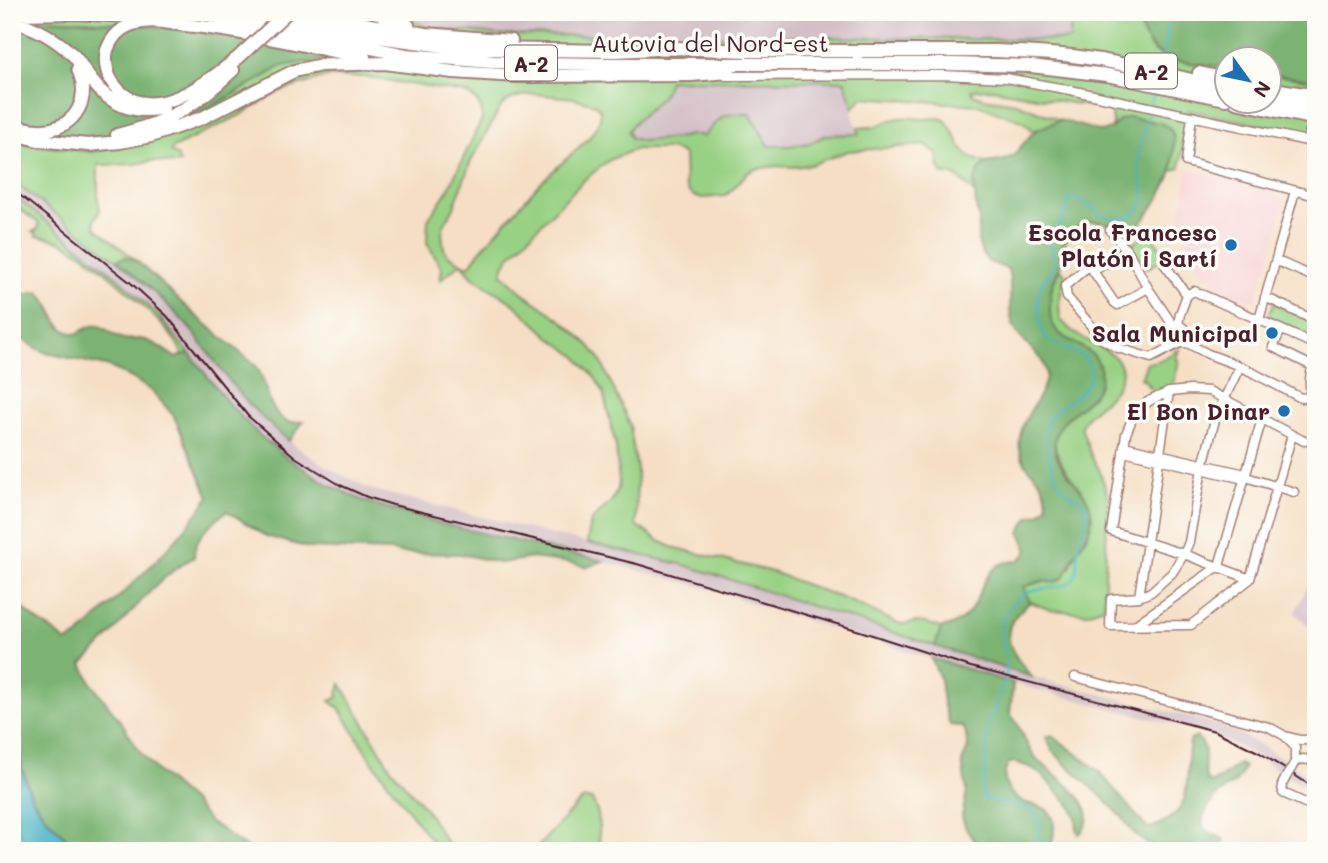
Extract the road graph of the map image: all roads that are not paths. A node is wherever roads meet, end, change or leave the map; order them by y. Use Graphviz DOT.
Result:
graph roads {
  1 [pos="194,12"];
  2 [pos="255,12"];
  3 [pos="287,12"];
  4 [pos="295,12"];
  5 [pos="307,12"];
  6 [pos="376,12"];
  7 [pos="12,14"];
  8 [pos="12,21"];
  9 [pos="200,26"];
  10 [pos="449,35"];
  11 [pos="675,48"];
  12 [pos="67,50"];
  13 [pos="242,58"];
  14 [pos="1082,58"];
  15 [pos="385,63"];
  16 [pos="873,64"];
  17 [pos="691,75"];
  18 [pos="1212,76"];
  19 [pos="1212,85"];
  20 [pos="1282,90"];
  21 [pos="1212,96"];
  22 [pos="1316,96"];
  23 [pos="1282,101"];
  24 [pos="1316,109"];
  25 [pos="1282,112"];
  26 [pos="1192,116"];
  27 [pos="1316,119"];
  28 [pos="12,125"];
  29 [pos="12,133"];
  30 [pos="1311,141"];
  31 [pos="1295,191"];
  32 [pos="1316,196"];
  33 [pos="1110,230"];
  34 [pos="1127,250"];
  35 [pos="1277,261"];
  36 [pos="1165,265"];
  37 [pos="1093,271"];
  38 [pos="1316,278"];
  39 [pos="1149,288"];
  40 [pos="1191,293"];
  41 [pos="1265,297"];
  42 [pos="1259,320"];
  43 [pos="1316,320"];
  44 [pos="1176,326"];
  45 [pos="1281,330"];
  46 [pos="1183,343"];
  47 [pos="1316,345"];
  48 [pos="1314,360"];
  49 [pos="1240,366"];
  50 [pos="1315,391"];
  51 [pos="1169,392"];
  52 [pos="1224,399"];
  53 [pos="1262,419"];
  54 [pos="1292,435"];
  55 [pos="1316,439"];
  56 [pos="1123,449"];
  57 [pos="1160,457"];
  58 [pos="1202,467"];
  59 [pos="1245,477"];
  60 [pos="1277,487"];
  61 [pos="1294,492"];
  62 [pos="1147,542"];
  63 [pos="1184,554"];
  64 [pos="1219,566"];
  65 [pos="1250,579"];
  66 [pos="1139,597"];
  67 [pos="1136,625"];
  68 [pos="1075,677"];
  69 [pos="1315,752"];
  70 [pos="1302,754"];
  71 [pos="1316,808"];
  1 -- 16 [label="highway, Autovia del Nord-est / A-2"];
  2 -- 11 [label="highway, Autovia del Nord-est / A-2"];
  3 -- 13 [label="highway, bridge"];
  4 -- 13 [label="highway"];
  5 -- 10 [label="highway"];
  6 -- 10 [label="highway"];
  7 -- 9 [label="highway"];
  8 -- 12 [label="highway"];
  9 -- 13 [label="highway"];
  9 -- 15 [label="highway"];
  10 -- 11 [label="highway"];
  11 -- 14 [label="highway, Autovia del Nord-est / A-2"];
  12 -- 13 [label="highway"];
  12 -- 28 [label="highway"];
  13 -- 29 [label="highway"];
  14 -- 18 [label="highway"];
  14 -- 19 [label="highway, Autovia del Nord-est / A-2"];
  15 -- 17 [label="highway"];
  15 -- 29 [label="highway"];
  16 -- 17 [label="highway"];
  16 -- 21 [label="highway, Autovia del Nord-est / A-2"];
  17 -- 26 [label="street"];
  20 -- 22 [label="highway"];
  23 -- 24 [label="highway"];
  24 -- 30 [label="street, bridge"];
  25 -- 27 [label="highway"];
  26 -- 30 [label="street"];
  26 -- 31 [label="street"];
  31 -- 32 [label="street"];
  31 -- 35 [label="street"];
  33 -- 34 [label="street"];
  34 -- 37 [label="street"];
  34 -- 39 [label="street"];
  35 -- 38 [label="street"];
  35 -- 41 [label="street"];
  36 -- 40 [label="street"];
  37 -- 39 [label="street"];
  37 -- 46 [label="street"];
  39 -- 44 [label="street"];
  40 -- 42 [label="street"];
  40 -- 44 [label="street"];
  41 -- 42 [label="street"];
  41 -- 43 [label="street"];
  42 -- 45 [label="street"];
  44 -- 46 [label="street"];
  45 -- 47 [label="street"];
  45 -- 48 [label="street"];
  46 -- 49 [label="street"];
  48 -- 50 [label="street"];
  49 -- 50 [label="street"];
  49 -- 52 [label="street"];
  51 -- 52 [label="street"];
  51 -- 56 [label="street"];
  51 -- 57 [label="street"];
  52 -- 53 [label="street"];
  52 -- 58 [label="street"];
  53 -- 54 [label="street"];
  53 -- 59 [label="street"];
  54 -- 55 [label="street"];
  54 -- 60 [label="street"];
  56 -- 57 [label="street"];
  56 -- 62 [label="street"];
  57 -- 58 [label="street"];
  57 -- 62 [label="street"];
  58 -- 59 [label="street"];
  58 -- 63 [label="street"];
  59 -- 60 [label="street"];
  59 -- 64 [label="street"];
  60 -- 61 [label="street"];
  60 -- 65 [label="street"];
  62 -- 63 [label="street"];
  62 -- 66 [label="street"];
  63 -- 64 [label="street"];
  63 -- 66 [label="street"];
  64 -- 65 [label="street"];
  64 -- 67 [label="street"];
  65 -- 67 [label="street"];
  66 -- 67 [label="street"];
  68 -- 70 [label="street"];
  69 -- 70 [label="street"];
  69 -- 70 [label="street"];
  70 -- 71 [label="street, bridge"];
}
